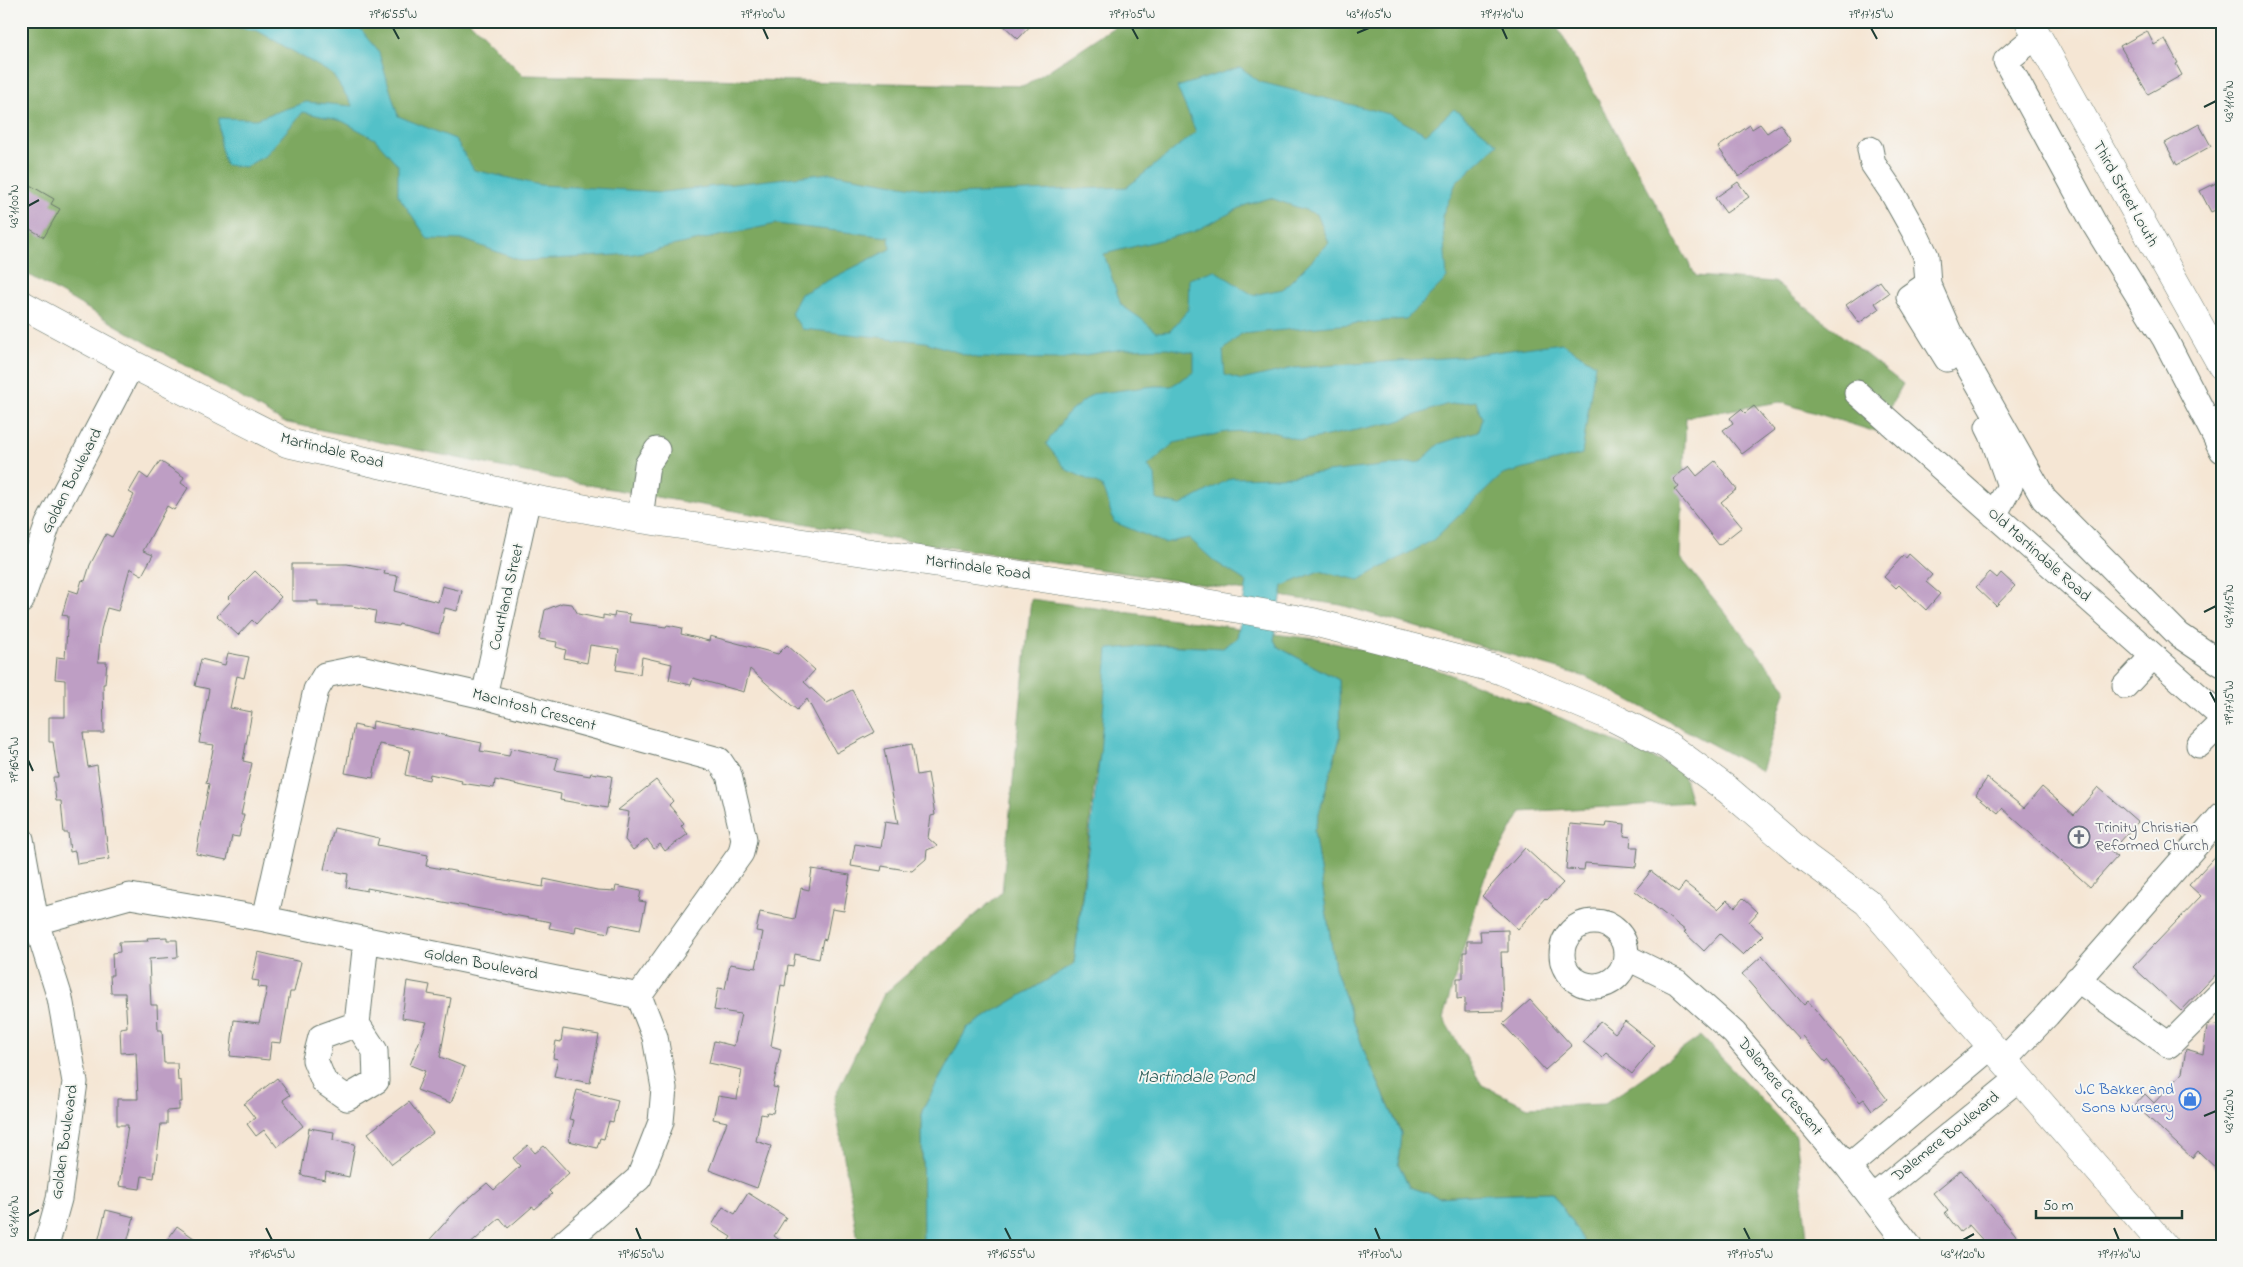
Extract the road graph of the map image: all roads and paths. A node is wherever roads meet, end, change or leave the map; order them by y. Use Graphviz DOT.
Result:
graph roads {
  1 [pos="2032,29"];
  2 [pos="1870,149"];
  3 [pos="1928,284"];
  4 [pos="21,304"];
  5 [pos="132,364"];
  6 [pos="2222,366"];
  7 [pos="1857,393"];
  8 [pos="657,450"];
  9 [pos="2222,450"];
  10 [pos="528,498"];
  11 [pos="1994,515"];
  12 [pos="640,518"];
  13 [pos="21,601"];
  14 [pos="2153,656"];
  15 [pos="2222,664"];
  16 [pos="2125,686"];
  17 [pos="484,696"];
  18 [pos="2222,717"];
  19 [pos="2222,722"];
  20 [pos="2200,745"];
  21 [pos="2222,816"];
  22 [pos="21,839"];
  23 [pos="264,919"];
  24 [pos="36,922"];
  25 [pos="366,941"];
  26 [pos="1626,957"];
  27 [pos="2077,979"];
  28 [pos="2222,992"];
  29 [pos="639,996"];
  30 [pos="357,1024"];
  31 [pos="2005,1061"];
  32 [pos="1848,1167"];
  33 [pos="1873,1198"];
  34 [pos="46,1246"];
  35 [pos="561,1246"];
  36 [pos="1909,1246"];
  37 [pos="2164,1246"];
  1 -- 6 [label="main road, Third Street Louth"];
  1 -- 9 [label="street"];
  2 -- 3 [label="street"];
  3 -- 11 [label="street"];
  3 -- 15 [label="street"];
  4 -- 5 [label="main road, Martindale Road"];
  5 -- 10 [label="main road, Martindale Road"];
  5 -- 13 [label="street, Golden Boulevard"];
  7 -- 11 [label="street, Old Martindale Road"];
  8 -- 12 [label="street"];
  10 -- 12 [label="main road, Martindale Road"];
  10 -- 17 [label="street, Courtland Street"];
  11 -- 14 [label="street, Old Martindale Road"];
  12 -- 31 [label="main road, Martindale Road"];
  14 -- 16 [label="street"];
  14 -- 18 [label="street, Old Martindale Road"];
  17 -- 23 [label="street, MacIntosh Crescent"];
  17 -- 29 [label="street, MacIntosh Crescent"];
  19 -- 20 [label="street"];
  21 -- 27 [label="street"];
  22 -- 24 [label="street, Golden Boulevard"];
  23 -- 24 [label="street, Golden Boulevard"];
  23 -- 25 [label="street, Golden Boulevard"];
  24 -- 34 [label="street, Golden Boulevard"];
  25 -- 29 [label="street, Golden Boulevard"];
  25 -- 30 [label="street"];
  26 -- 32 [label="street, Dalemere Crescent"];
  27 -- 28 [label="street"];
  27 -- 31 [label="street"];
  29 -- 35 [label="street"];
  31 -- 32 [label="street"];
  31 -- 33 [label="street, Dalemere Boulevard"];
  31 -- 37 [label="main road, Martindale Road"];
  32 -- 33 [label="street, Dalemere Crescent"];
  33 -- 36 [label="street, Dalemere Crescent"];
}
